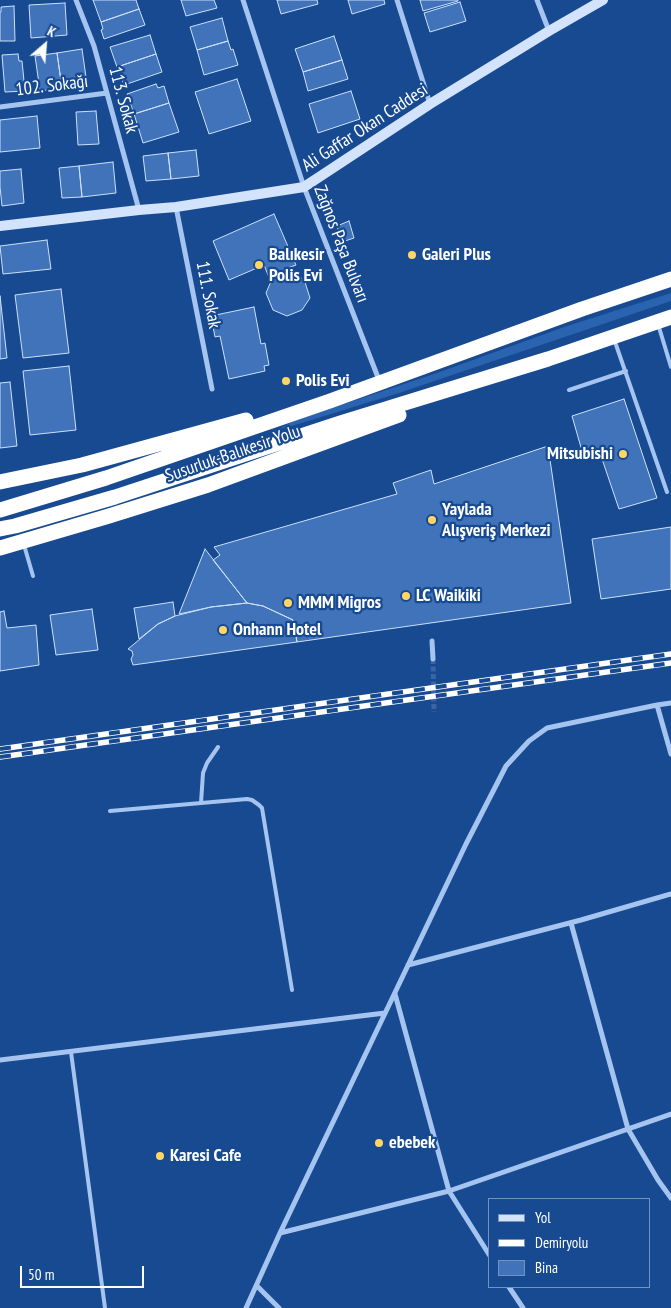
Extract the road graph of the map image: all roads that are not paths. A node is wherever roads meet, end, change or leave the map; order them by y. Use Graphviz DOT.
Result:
graph roads {
  1 [pos="76,0"];
  2 [pos="243,0"];
  3 [pos="397,0"];
  4 [pos="538,0"];
  5 [pos="603,0"];
  6 [pos="549,31"];
  7 [pos="107,93"];
  8 [pos="430,104"];
  9 [pos="0,107"];
  10 [pos="304,186"];
  11 [pos="176,207"];
  12 [pos="139,210"];
  13 [pos="0,226"];
  14 [pos="671,279"];
  15 [pos="664,320"];
  16 [pos="614,337"];
  17 [pos="671,367"];
  18 [pos="626,371"];
  19 [pos="474,382"];
  20 [pos="380,383"];
  21 [pos="212,389"];
  22 [pos="570,390"];
  23 [pos="0,482"];
  24 [pos="667,492"];
  25 [pos="0,510"];
  26 [pos="0,529"];
  27 [pos="23,541"];
  28 [pos="0,548"];
  29 [pos="33,576"];
  30 [pos="432,641"];
  31 [pos="433,660"];
  32 [pos="671,703"];
  33 [pos="657,705"];
  34 [pos="218,747"];
  35 [pos="671,754"];
  36 [pos="201,803"];
  37 [pos="110,811"];
  38 [pos="671,894"];
  39 [pos="571,923"];
  40 [pos="408,965"];
  41 [pos="292,990"];
  42 [pos="394,994"];
  43 [pos="385,1013"];
  44 [pos="71,1052"];
  45 [pos="0,1060"];
  46 [pos="671,1114"];
  47 [pos="628,1129"];
  48 [pos="449,1191"];
  49 [pos="671,1198"];
  50 [pos="280,1233"];
  51 [pos="488,1253"];
  52 [pos="257,1286"];
  53 [pos="510,1288"];
  54 [pos="106,1308"];
  55 [pos="246,1308"];
  56 [pos="279,1308"];
  57 [pos="522,1308"];
  1 -- 7 [label="street, 113. Sokak"];
  2 -- 10 [label="street, Zağnos Paşa Bulvarı"];
  3 -- 8 [label="street"];
  4 -- 6 [label="street"];
  5 -- 6 [label="main road, Ali Gaffar Okan Caddesi"];
  6 -- 8 [label="main road, Ali Gaffar Okan Caddesi"];
  7 -- 9 [label="street, 102. Sokağı"];
  7 -- 12 [label="street, 113. Sokak"];
  8 -- 10 [label="main road, Ali Gaffar Okan Caddesi"];
  10 -- 11 [label="main road, Ali Gaffar Okan Caddesi"];
  10 -- 20 [label="street, Zağnos Paşa Bulvarı"];
  11 -- 12 [label="main road, Ali Gaffar Okan Caddesi"];
  11 -- 21 [label="street, 111. Sokak"];
  12 -- 13 [label="main road, Ali Gaffar Okan Caddesi"];
  14 -- 20 [label="highway, Susurluk-Balıkesir Yolu"];
  15 -- 16 [label="highway, Susurluk-Balıkesir Yolu"];
  15 -- 17 [label="lane"];
  16 -- 18 [label="lane"];
  16 -- 19 [label="highway, Susurluk-Balıkesir Yolu"];
  18 -- 22 [label="lane"];
  18 -- 24 [label="lane"];
  19 -- 26 [label="highway, Susurluk-Balıkesir Yolu"];
  19 -- 27 [label="highway, Susurluk-Balıkesir Yolu"];
  20 -- 23 [label="highway, Susurluk-Balıkesir Yolu"];
  20 -- 25 [label="highway, Susurluk-Balıkesir Yolu"];
  27 -- 28 [label="highway, Susurluk-Balıkesir Yolu"];
  27 -- 29 [label="lane"];
  30 -- 31 [label="street"];
  32 -- 33 [label="street"];
  33 -- 35 [label="street"];
  33 -- 40 [label="street"];
  34 -- 36 [label="lane"];
  36 -- 37 [label="lane"];
  36 -- 41 [label="lane"];
  38 -- 39 [label="street"];
  39 -- 40 [label="street"];
  39 -- 47 [label="street"];
  40 -- 42 [label="street"];
  42 -- 43 [label="street"];
  42 -- 48 [label="street"];
  43 -- 44 [label="street"];
  43 -- 50 [label="street"];
  44 -- 45 [label="street"];
  44 -- 54 [label="lane"];
  46 -- 47 [label="street"];
  47 -- 48 [label="street"];
  47 -- 49 [label="street"];
  48 -- 50 [label="street"];
  48 -- 51 [label="street"];
  50 -- 52 [label="street"];
  52 -- 55 [label="street"];
  52 -- 56 [label="street"];
  53 -- 57 [label="street"];
}
